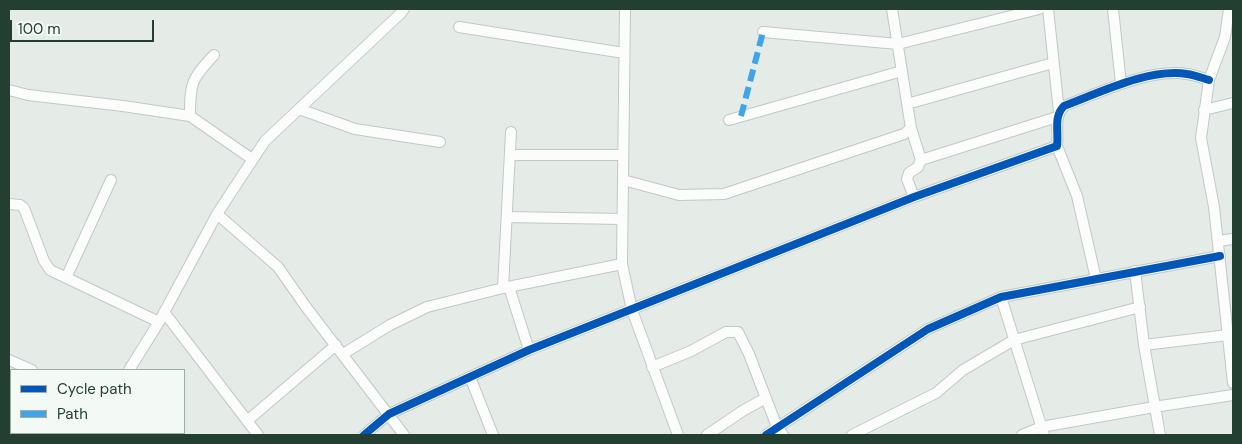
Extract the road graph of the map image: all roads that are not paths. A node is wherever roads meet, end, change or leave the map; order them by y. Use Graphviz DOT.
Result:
graph roads {
  1 [pos="404,9"];
  2 [pos="625,9"];
  3 [pos="892,9"];
  4 [pos="1039,9"];
  5 [pos="1048,9"];
  6 [pos="1113,9"];
  7 [pos="1229,9"];
  8 [pos="459,27"];
  9 [pos="763,32"];
  10 [pos="898,44"];
  11 [pos="624,53"];
  12 [pos="214,55"];
  13 [pos="1053,63"];
  14 [pos="902,71"];
  15 [pos="1210,80"];
  16 [pos="1122,84"];
  17 [pos="9,90"];
  18 [pos="1233,102"];
  19 [pos="907,104"];
  20 [pos="300,109"];
  21 [pos="1204,110"];
  22 [pos="1058,114"];
  23 [pos="190,116"];
  24 [pos="729,120"];
  25 [pos="911,128"];
  26 [pos="511,132"];
  27 [pos="440,142"];
  28 [pos="1057,146"];
  29 [pos="510,155"];
  30 [pos="623,155"];
  31 [pos="252,159"];
  32 [pos="921,160"];
  33 [pos="111,180"];
  34 [pos="623,180"];
  35 [pos="914,197"];
  36 [pos="9,204"];
  37 [pos="217,214"];
  38 [pos="507,218"];
  39 [pos="622,219"];
  40 [pos="1233,239"];
  41 [pos="1218,241"];
  42 [pos="1220,256"];
  43 [pos="622,264"];
  44 [pos="1135,271"];
  45 [pos="1233,273"];
  46 [pos="1222,275"];
  47 [pos="66,278"];
  48 [pos="1096,279"];
  49 [pos="506,288"];
  50 [pos="1001,297"];
  51 [pos="1140,307"];
  52 [pos="632,310"];
  53 [pos="164,312"];
  54 [pos="159,322"];
  55 [pos="1014,340"];
  56 [pos="1230,340"];
  57 [pos="1144,345"];
  58 [pos="336,346"];
  59 [pos="529,350"];
  60 [pos="343,354"];
  61 [pos="9,360"];
  62 [pos="652,367"];
  63 [pos="30,369"];
  64 [pos="130,369"];
  65 [pos="470,377"];
  66 [pos="1233,383"];
  67 [pos="1233,395"];
  68 [pos="766,398"];
  69 [pos="1154,407"];
  70 [pos="389,414"];
  71 [pos="247,421"];
  72 [pos="780,431"];
  73 [pos="1043,431"];
  74 [pos="258,435"];
  75 [pos="364,435"];
  76 [pos="404,435"];
  77 [pos="493,435"];
  78 [pos="678,435"];
  79 [pos="707,435"];
  80 [pos="766,435"];
  81 [pos="852,435"];
  82 [pos="1022,435"];
  83 [pos="1160,435"];
  1 -- 20 [label="street"];
  2 -- 11 [label="street"];
  3 -- 10 [label="street"];
  4 -- 10 [label="street"];
  5 -- 13 [label="street"];
  6 -- 16 [label="street"];
  7 -- 15 [label="street"];
  8 -- 11 [label="street"];
  9 -- 10 [label="street"];
  10 -- 14 [label="street"];
  11 -- 30 [label="street"];
  12 -- 23 [label="street"];
  13 -- 19 [label="street"];
  13 -- 22 [label="street"];
  14 -- 19 [label="street"];
  14 -- 24 [label="street"];
  15 -- 16 [label="street"];
  15 -- 21 [label="street"];
  16 -- 22 [label="street"];
  17 -- 23 [label="street"];
  18 -- 21 [label="street"];
  19 -- 25 [label="street"];
  20 -- 27 [label="street"];
  20 -- 31 [label="street"];
  21 -- 41 [label="street"];
  22 -- 28 [label="street"];
  22 -- 32 [label="street"];
  23 -- 31 [label="street"];
  25 -- 32 [label="street"];
  25 -- 34 [label="street"];
  26 -- 29 [label="street"];
  28 -- 35 [label="street"];
  28 -- 48 [label="street"];
  29 -- 30 [label="street"];
  29 -- 38 [label="street"];
  30 -- 34 [label="street"];
  31 -- 37 [label="street"];
  32 -- 35 [label="street"];
  33 -- 47 [label="street"];
  34 -- 39 [label="street"];
  35 -- 52 [label="street"];
  36 -- 47 [label="street"];
  37 -- 53 [label="street"];
  37 -- 58 [label="street"];
  38 -- 39 [label="street"];
  38 -- 49 [label="street"];
  39 -- 43 [label="street"];
  40 -- 41 [label="street"];
  41 -- 42 [label="street"];
  42 -- 44 [label="street"];
  42 -- 46 [label="street"];
  43 -- 49 [label="street"];
  43 -- 52 [label="street"];
  44 -- 48 [label="street"];
  44 -- 51 [label="street"];
  45 -- 46 [label="street"];
  46 -- 56 [label="street"];
  47 -- 54 [label="street"];
  48 -- 50 [label="street"];
  49 -- 59 [label="street"];
  49 -- 60 [label="street"];
  50 -- 55 [label="street"];
  50 -- 72 [label="street"];
  51 -- 55 [label="street"];
  51 -- 57 [label="street"];
  52 -- 59 [label="street"];
  52 -- 62 [label="street"];
  53 -- 54 [label="street"];
  53 -- 71 [label="street"];
  54 -- 64 [label="street"];
  55 -- 73 [label="street"];
  55 -- 81 [label="street"];
  56 -- 57 [label="street"];
  56 -- 66 [label="street"];
  57 -- 69 [label="street"];
  58 -- 60 [label="street"];
  58 -- 71 [label="street"];
  59 -- 65 [label="street"];
  60 -- 70 [label="street"];
  61 -- 63 [label="street"];
  62 -- 68 [label="street"];
  62 -- 78 [label="street"];
  65 -- 70 [label="street"];
  65 -- 77 [label="street"];
  67 -- 69 [label="street"];
  68 -- 72 [label="street"];
  68 -- 79 [label="street"];
  69 -- 73 [label="street"];
  69 -- 83 [label="street"];
  70 -- 75 [label="street"];
  70 -- 76 [label="street"];
  71 -- 74 [label="street"];
  72 -- 80 [label="street"];
  73 -- 82 [label="street"];
}
